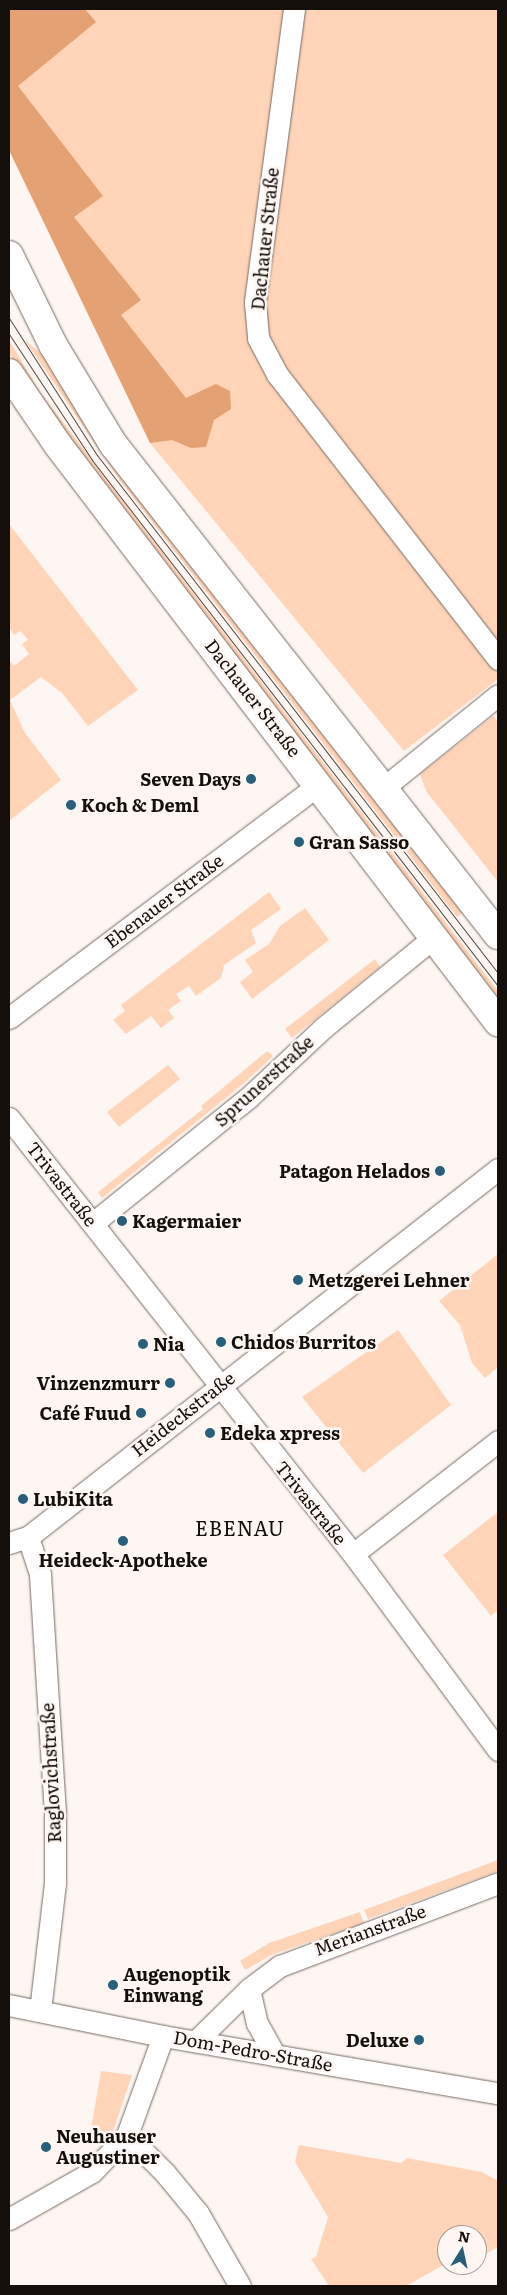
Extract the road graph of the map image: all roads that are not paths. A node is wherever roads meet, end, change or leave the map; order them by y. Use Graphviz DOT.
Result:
graph roads {
  1 [pos="294,9"];
  2 [pos="9,255"];
  3 [pos="9,373"];
  4 [pos="498,660"];
  5 [pos="498,695"];
  6 [pos="319,784"];
  7 [pos="382,789"];
  8 [pos="498,935"];
  9 [pos="432,938"];
  10 [pos="9,1018"];
  11 [pos="498,1022"];
  12 [pos="9,1118"];
  13 [pos="498,1169"];
  14 [pos="93,1223"];
  15 [pos="218,1386"];
  16 [pos="498,1441"];
  17 [pos="18,1540"];
  18 [pos="353,1554"];
  19 [pos="492,1728"];
  20 [pos="498,1750"];
  21 [pos="498,1883"];
  22 [pos="249,1989"];
  23 [pos="9,2005"];
  24 [pos="40,2011"];
  25 [pos="163,2036"];
  26 [pos="196,2041"];
  27 [pos="275,2055"];
  28 [pos="498,2093"];
  29 [pos="127,2135"];
  30 [pos="9,2219"];
  31 [pos="240,2286"];
  1 -- 4 [label="street, Dachauer Straße"];
  2 -- 7 [label="main road"];
  3 -- 6 [label="main road, Dachauer Straße"];
  5 -- 7 [label="street"];
  6 -- 9 [label="main road, Dachauer Straße"];
  6 -- 10 [label="street, Ebenauer Straße"];
  7 -- 8 [label="main road"];
  9 -- 11 [label="main road, Dachauer Straße"];
  9 -- 14 [label="street, Sprunerstraße"];
  12 -- 14 [label="street, Trivastraße"];
  13 -- 15 [label="street, Heideckstraße"];
  14 -- 15 [label="street, Trivastraße"];
  15 -- 17 [label="street, Heideckstraße"];
  15 -- 18 [label="street, Trivastraße"];
  16 -- 18 [label="street"];
  17 -- 24 [label="street, Raglovichstraße"];
  18 -- 19 [label="street, Trivastraße"];
  19 -- 20 [label="street, Trivastraße"];
  21 -- 22 [label="street, Merianstraße"];
  22 -- 26 [label="street, Merianstraße"];
  22 -- 27 [label="street"];
  23 -- 24 [label="street, Dom-Pedro-Straße"];
  24 -- 25 [label="street, Dom-Pedro-Straße"];
  25 -- 26 [label="street, Dom-Pedro-Straße"];
  25 -- 29 [label="street"];
  26 -- 27 [label="street, Dom-Pedro-Straße"];
  27 -- 28 [label="street, Dom-Pedro-Straße"];
  29 -- 30 [label="street"];
  29 -- 31 [label="street"];
}
